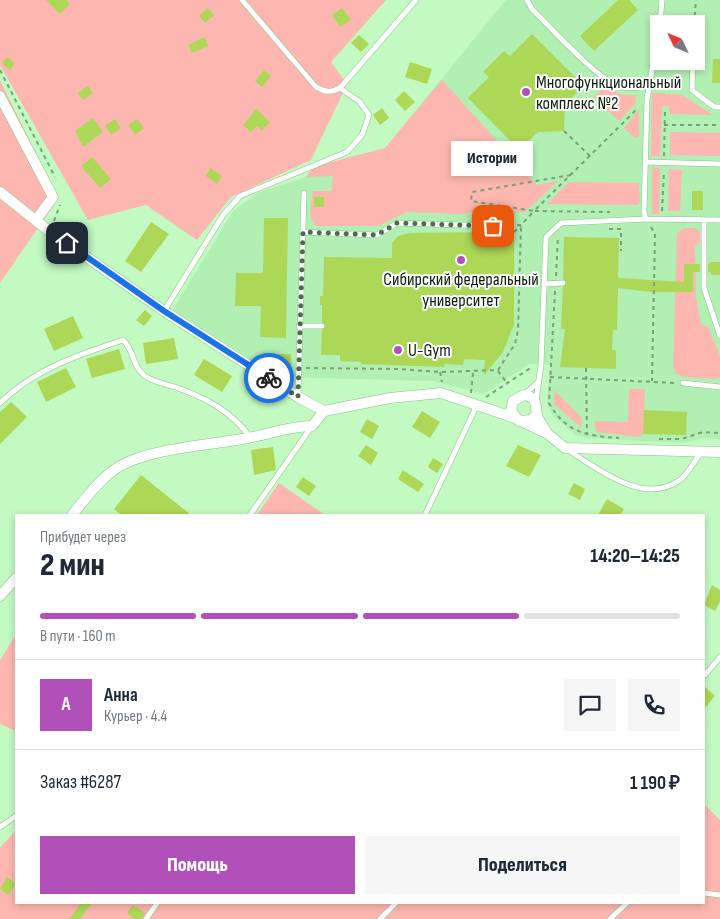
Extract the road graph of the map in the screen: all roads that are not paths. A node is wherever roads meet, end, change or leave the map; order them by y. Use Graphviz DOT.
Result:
graph roads {
  1 [pos="242,0"];
  2 [pos="416,0"];
  3 [pos="527,0"];
  4 [pos="662,0"];
  5 [pos="661,15"];
  6 [pos="651,70"];
  7 [pos="692,70"];
  8 [pos="648,86"];
  9 [pos="340,88"];
  10 [pos="0,96"];
  11 [pos="720,107"];
  12 [pos="645,162"];
  13 [pos="720,164"];
  14 [pos="0,192"];
  15 [pos="304,192"];
  16 [pos="646,219"];
  17 [pos="36,220"];
  18 [pos="704,220"];
  19 [pos="720,220"];
  20 [pos="493,226"];
  21 [pos="303,232"];
  22 [pos="563,283"];
  23 [pos="544,284"];
  24 [pos="164,311"];
  25 [pos="299,326"];
  26 [pos="322,326"];
  27 [pos="720,336"];
  28 [pos="538,382"];
  29 [pos="683,384"];
  30 [pos="720,387"];
  31 [pos="524,394"];
  32 [pos="298,397"];
  33 [pos="480,399"];
  34 [pos="536,401"];
  35 [pos="0,402"];
  36 [pos="512,402"];
  37 [pos="491,409"];
  38 [pos="324,411"];
  39 [pos="537,414"];
  40 [pos="519,420"];
  41 [pos="312,426"];
  42 [pos="548,434"];
  43 [pos="251,438"];
  44 [pos="565,448"];
  45 [pos="702,451"];
  46 [pos="720,452"];
  47 [pos="73,514"];
  48 [pos="251,514"];
  49 [pos="425,514"];
  50 [pos="15,579"];
  51 [pos="0,596"];
  52 [pos="720,657"];
  53 [pos="705,675"];
  54 [pos="15,817"];
  55 [pos="0,827"];
  56 [pos="705,893"];
  57 [pos="720,894"];
  58 [pos="157,904"];
  59 [pos="395,904"];
  60 [pos="626,904"];
  61 [pos="146,919"];
  62 [pos="380,919"];
  63 [pos="610,919"];
  1 -- 9 [label="lane"];
  2 -- 9 [label="lane"];
  3 -- 8 [label="lane"];
  4 -- 5 [label="lane"];
  6 -- 8 [label="lane"];
  7 -- 11 [label="lane"];
  8 -- 12 [label="lane"];
  9 -- 24 [label="lane"];
  10 -- 17 [label="street"];
  12 -- 13 [label="lane"];
  12 -- 16 [label="lane"];
  14 -- 17 [label="street"];
  15 -- 21 [label="lane"];
  16 -- 18 [label="lane"];
  16 -- 23 [label="lane"];
  17 -- 24 [label="street"];
  18 -- 19 [label="lane"];
  18 -- 27 [label="lane"];
  20 -- 21 [label="lane"];
  21 -- 25 [label="lane"];
  22 -- 23 [label="lane"];
  23 -- 28 [label="lane"];
  24 -- 32 [label="street"];
  25 -- 26 [label="lane"];
  25 -- 32 [label="lane"];
  28 -- 31 [label="lane"];
  28 -- 34 [label="lane"];
  29 -- 30 [label="lane"];
  31 -- 34 [label="street"];
  31 -- 36 [label="street"];
  32 -- 38 [label="street"];
  33 -- 37 [label="street"];
  33 -- 38 [label="street"];
  33 -- 49 [label="lane"];
  34 -- 39 [label="street"];
  35 -- 43 [label="lane"];
  36 -- 37 [label="street"];
  36 -- 40 [label="street"];
  37 -- 40 [label="street"];
  38 -- 41 [label="street"];
  39 -- 40 [label="street"];
  39 -- 42 [label="street"];
  40 -- 42 [label="street"];
  41 -- 43 [label="street"];
  41 -- 48 [label="lane"];
  42 -- 44 [label="street"];
  43 -- 47 [label="street"];
  44 -- 45 [label="street"];
  44 -- 45 [label="lane"];
  45 -- 46 [label="street"];
  50 -- 51 [label="street"];
  52 -- 53 [label="lane"];
  54 -- 55 [label="lane"];
  56 -- 57 [label="lane"];
  58 -- 61 [label="lane"];
  59 -- 62 [label="lane"];
  60 -- 63 [label="lane"];
}
